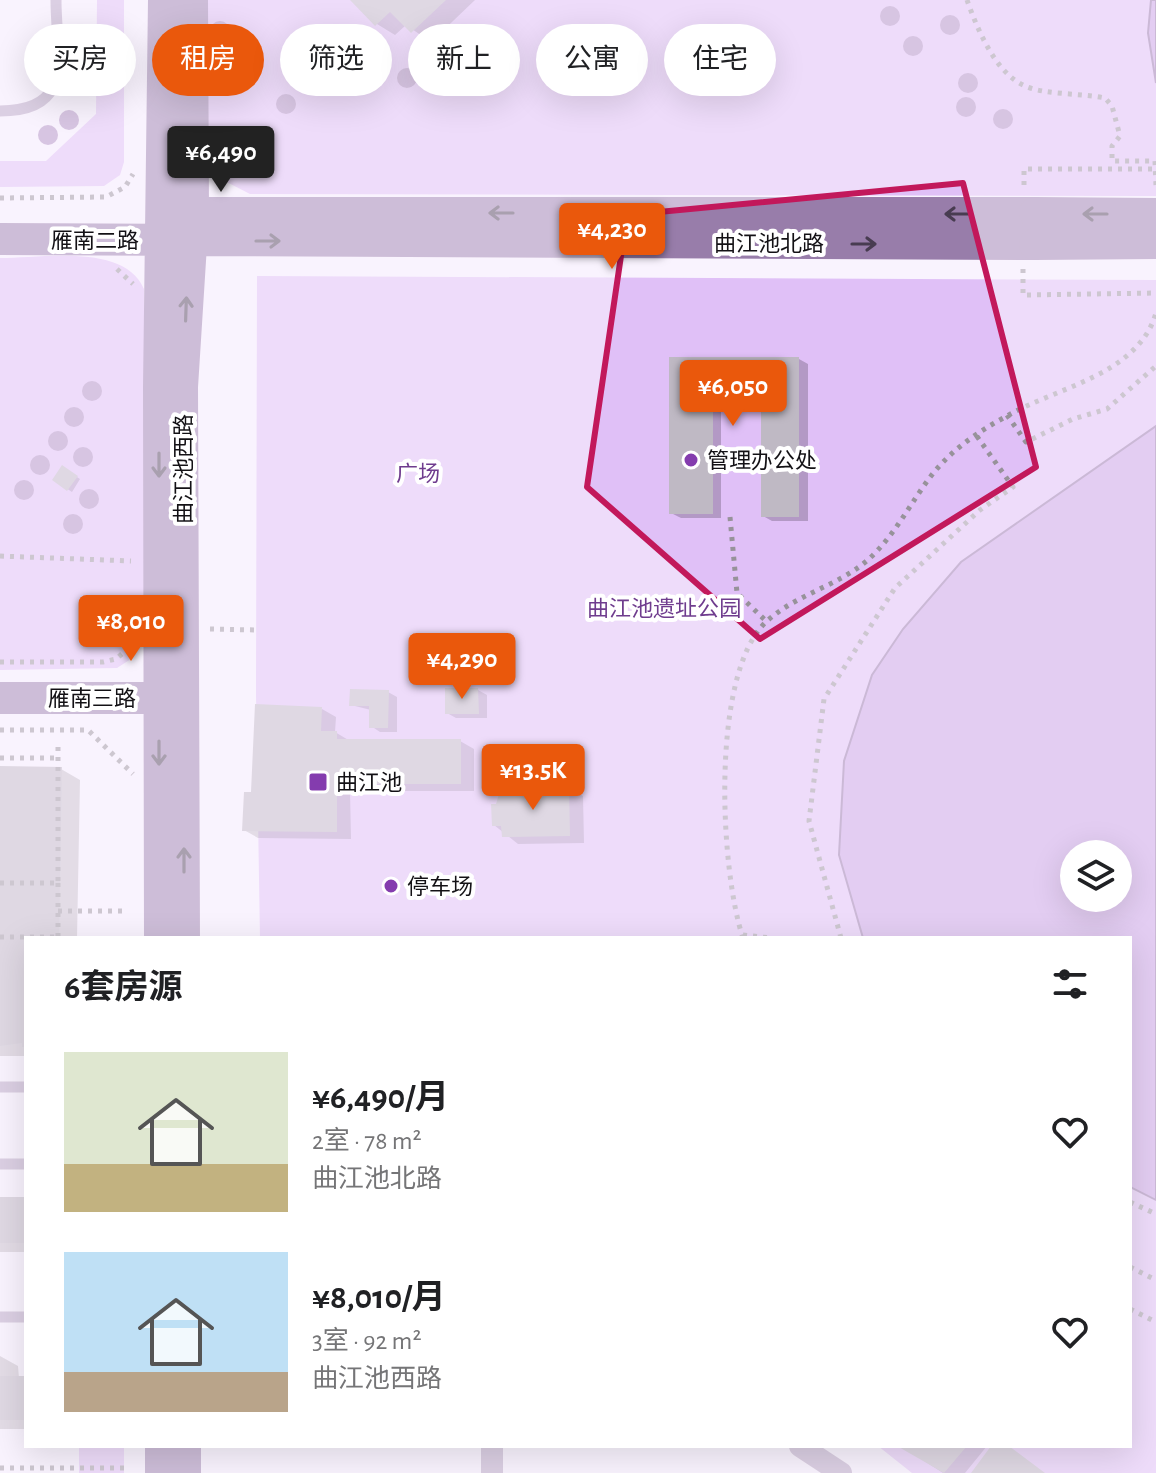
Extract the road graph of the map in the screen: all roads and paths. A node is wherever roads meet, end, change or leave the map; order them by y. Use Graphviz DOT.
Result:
graph roads {
  1 [pos="56,0"];
  2 [pos="164,0"];
  3 [pos="192,0"];
  4 [pos="967,0"];
  5 [pos="0,111"];
  6 [pos="135,169"];
  7 [pos="0,198"];
  8 [pos="1156,214"];
  9 [pos="1029,229"];
  10 [pos="182,231"];
  11 [pos="0,239"];
  12 [pos="1156,243"];
  13 [pos="103,266"];
  14 [pos="135,287"];
  15 [pos="1156,293"];
  16 [pos="1156,313"];
  17 [pos="1156,366"];
  18 [pos="1007,415"];
  19 [pos="976,434"];
  20 [pos="730,517"];
  21 [pos="0,556"];
  22 [pos="137,561"];
  23 [pos="766,621"];
  24 [pos="135,641"];
  25 [pos="0,662"];
  26 [pos="0,698"];
  27 [pos="171,698"];
  28 [pos="0,730"];
  29 [pos="58,741"];
  30 [pos="0,758"];
  31 [pos="58,758"];
  32 [pos="133,790"];
  33 [pos="0,883"];
  34 [pos="58,883"];
  35 [pos="58,911"];
  36 [pos="123,911"];
  37 [pos="58,936"];
  38 [pos="160,936"];
  39 [pos="184,936"];
  40 [pos="742,936"];
  41 [pos="840,936"];
  42 [pos="0,937"];
  43 [pos="24,937"];
  44 [pos="0,1087"];
  45 [pos="24,1087"];
  46 [pos="0,1164"];
  47 [pos="24,1164"];
  48 [pos="1132,1203"];
  49 [pos="1156,1214"];
  50 [pos="1132,1268"];
  51 [pos="1156,1280"];
  52 [pos="1132,1310"];
  53 [pos="0,1317"];
  54 [pos="24,1317"];
  55 [pos="1156,1322"];
  56 [pos="161,1448"];
  57 [pos="185,1448"];
  58 [pos="492,1448"];
  59 [pos="803,1448"];
  60 [pos="0,1468"];
  61 [pos="124,1468"];
  62 [pos="161,1473"];
  63 [pos="185,1473"];
  64 [pos="492,1473"];
  65 [pos="841,1473"];
  1 -- 5 [label="lane"];
  2 -- 10 [label="street, 曲江池西路"];
  3 -- 10 [label="street, 曲江池西路"];
  4 -- 9 [label="path"];
  6 -- 7 [label="path"];
  8 -- 9 [label="street, 曲江池北路, one-way, bridge"];
  9 -- 10 [label="street, 曲江池北路"];
  9 -- 12 [label="street, 曲江池北路, bridge"];
  9 -- 15 [label="path"];
  10 -- 11 [label="street, 雁南二路"];
  10 -- 27 [label="street, 曲江池西路"];
  13 -- 14 [label="path"];
  16 -- 18 [label="path"];
  17 -- 18 [label="path"];
  18 -- 19 [label="path"];
  19 -- 23 [label="path"];
  19 -- 41 [label="path"];
  20 -- 23 [label="path"];
  21 -- 22 [label="path"];
  23 -- 40 [label="path"];
  24 -- 25 [label="path"];
  26 -- 27 [label="street, 雁南三路"];
  27 -- 38 [label="street, 曲江池西路, one-way"];
  39 -- 27 [label="street, 曲江池西路, one-way"];
  28 -- 32 [label="path"];
  29 -- 31 [label="path"];
  30 -- 31 [label="path"];
  31 -- 34 [label="path"];
  33 -- 34 [label="path"];
  34 -- 35 [label="path"];
  35 -- 36 [label="path"];
  35 -- 37 [label="path"];
  42 -- 43 [label="path"];
  44 -- 45 [label="lane"];
  46 -- 47 [label="lane"];
  48 -- 49 [label="path"];
  50 -- 51 [label="path"];
  52 -- 55 [label="path"];
  53 -- 54 [label="lane"];
  56 -- 62 [label="street"];
  57 -- 63 [label="street"];
  58 -- 64 [label="street"];
  59 -- 65 [label="street"];
  60 -- 61 [label="path"];
}
